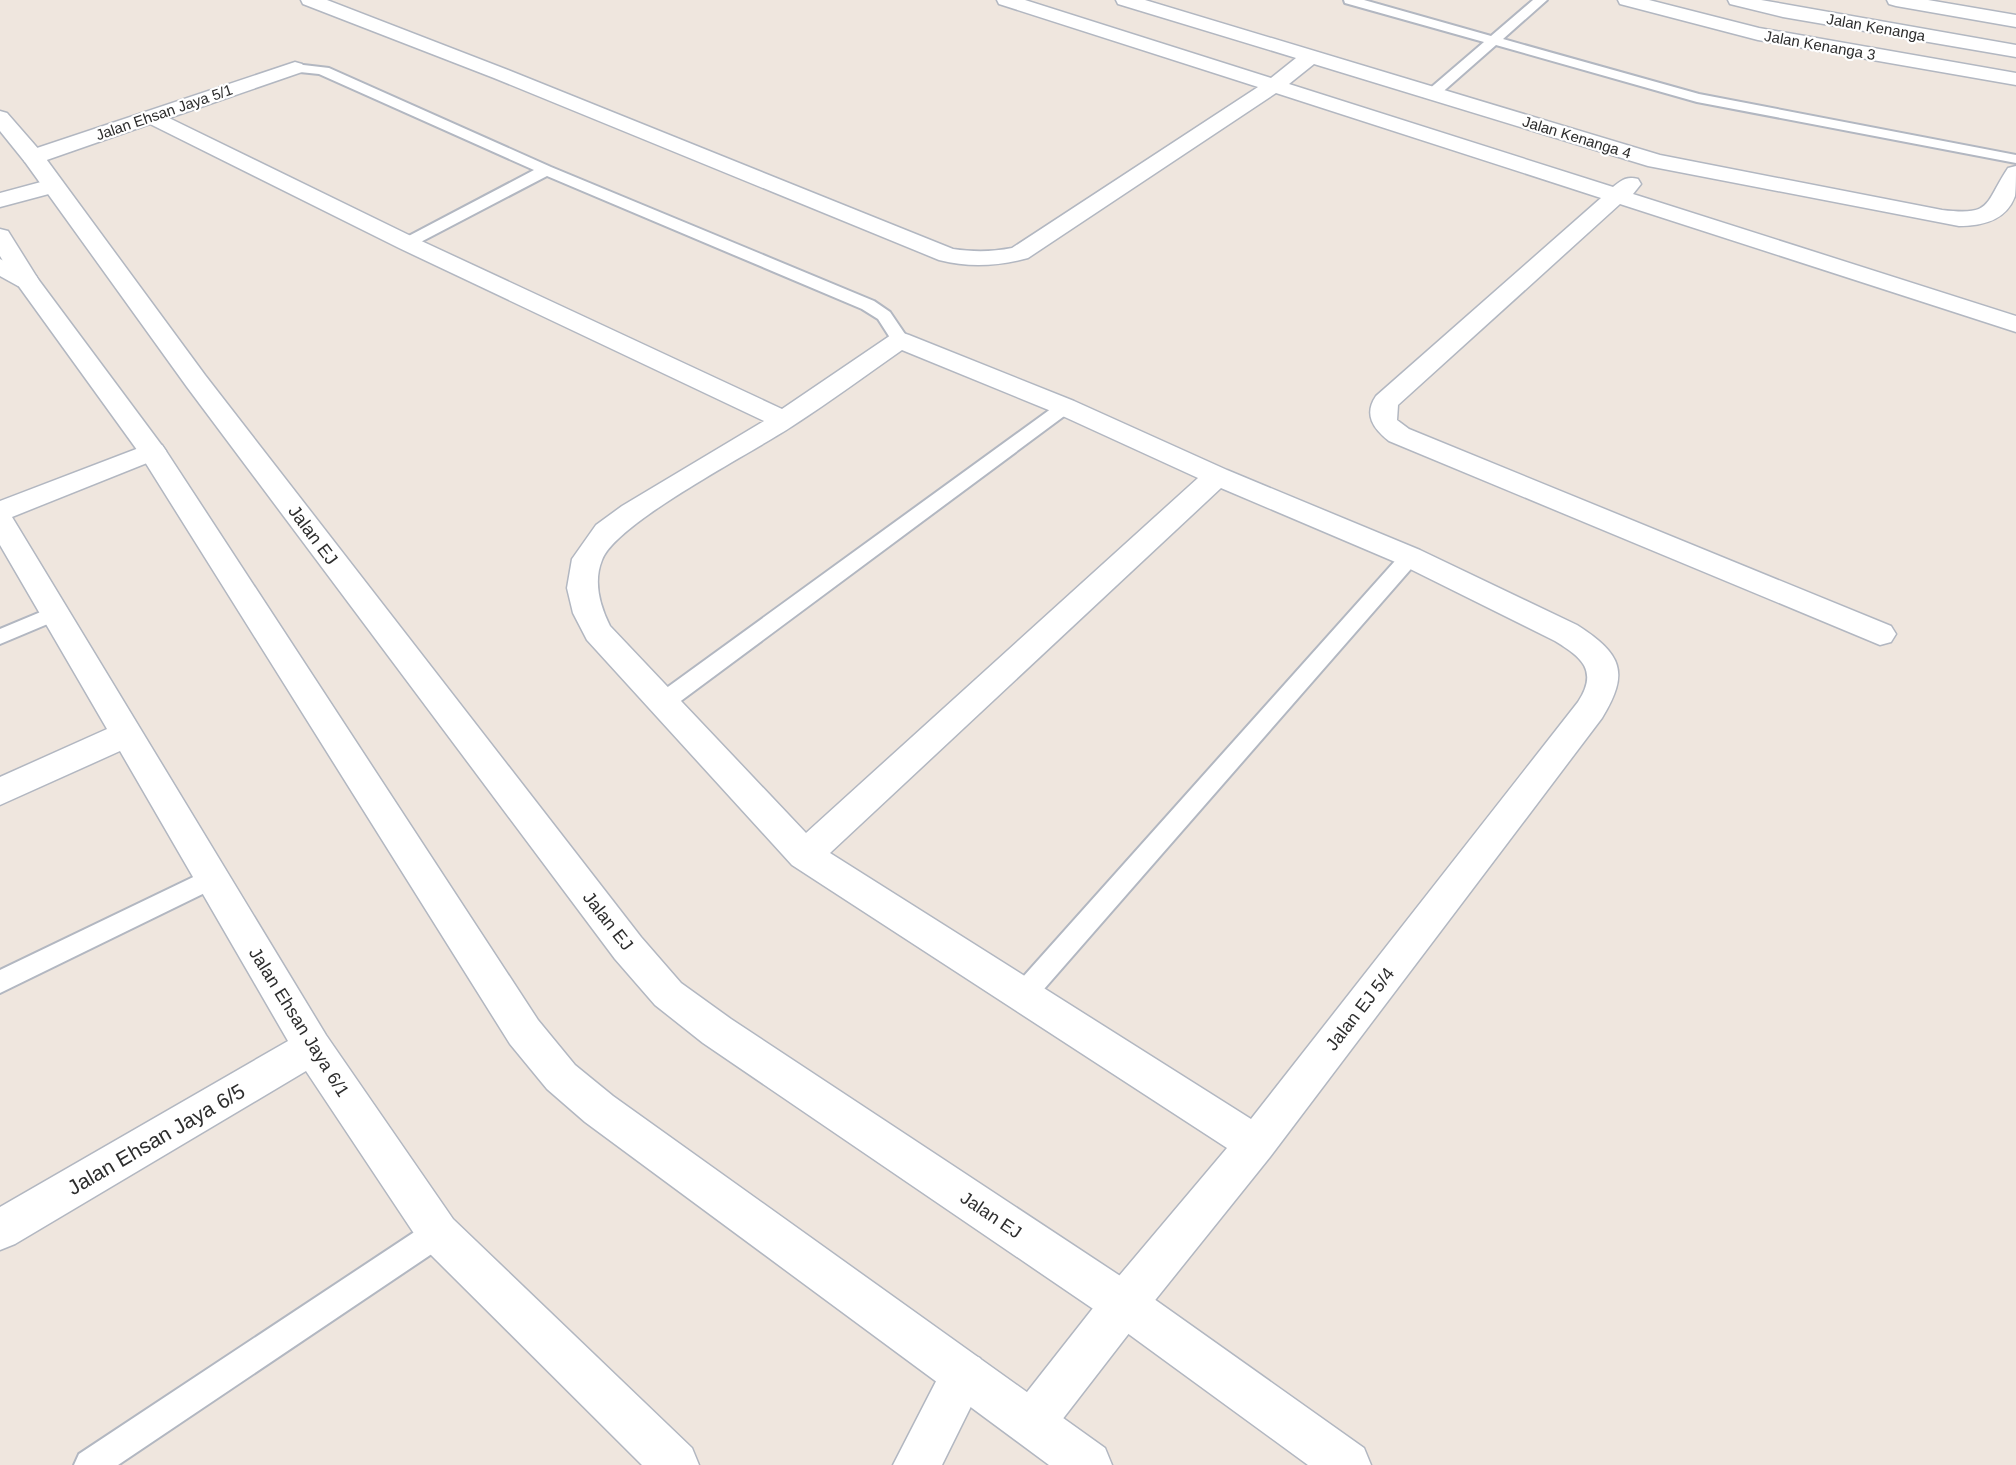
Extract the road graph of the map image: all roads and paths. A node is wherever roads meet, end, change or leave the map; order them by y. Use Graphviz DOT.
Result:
graph roads {
  1 [pos="310,0"];
  2 [pos="1006,0"];
  3 [pos="1125,0"];
  4 [pos="1350,0"];
  5 [pos="1541,0"];
  6 [pos="1626,0"];
  7 [pos="1737,0"];
  8 [pos="1896,0"];
  9 [pos="2016,21"];
  10 [pos="1494,40"];
  11 [pos="2016,51"];
  12 [pos="1311,56"];
  13 [pos="296,68"];
  14 [pos="2016,79"];
  15 [pos="1275,85"];
  16 [pos="1433,93"];
  17 [pos="0,117"];
  18 [pos="151,117"];
  19 [pos="33,157"];
  20 [pos="2016,159"];
  21 [pos="1656,161"];
  22 [pos="546,170"];
  23 [pos="2016,173"];
  24 [pos="52,186"];
  25 [pos="1616,197"];
  26 [pos="0,200"];
  27 [pos="0,236"];
  28 [pos="407,243"];
  29 [pos="14,273"];
  30 [pos="2016,324"];
  31 [pos="900,340"];
  32 [pos="1065,406"];
  33 [pos="784,420"];
  34 [pos="152,451"];
  35 [pos="1217,476"];
  36 [pos="0,511"];
  37 [pos="0,520"];
  38 [pos="1410,557"];
  39 [pos="55,613"];
  40 [pos="1880,634"];
  41 [pos="0,637"];
  42 [pos="662,703"];
  43 [pos="127,734"];
  44 [pos="0,792"];
  45 [pos="806,855"];
  46 [pos="212,878"];
  47 [pos="0,982"];
  48 [pos="1022,996"];
  49 [pos="312,1047"];
  50 [pos="1256,1144"];
  51 [pos="0,1230"];
  52 [pos="438,1233"];
  53 [pos="1124,1304"];
  54 [pos="964,1374"];
  55 [pos="1032,1422"];
  56 [pos="660,1461"];
  57 [pos="90,1465"];
  58 [pos="917,1465"];
  59 [pos="1088,1465"];
  60 [pos="1347,1465"];
  1 -- 15 [label="street"];
  2 -- 15 [label="street"];
  3 -- 12 [label="street, Jalan Kenanga 4"];
  4 -- 10 [label="lane"];
  5 -- 10 [label="lane"];
  6 -- 14 [label="street, Jalan Kenanga 3"];
  7 -- 11 [label="street, Jalan Kenanga"];
  8 -- 9 [label="street"];
  10 -- 16 [label="lane"];
  10 -- 20 [label="lane"];
  12 -- 15 [label="street"];
  12 -- 16 [label="street, Jalan Kenanga 4"];
  13 -- 18 [label="street, Jalan Ehsan Jaya 5/1"];
  13 -- 22 [label="lane"];
  15 -- 25 [label="street"];
  16 -- 21 [label="street, Jalan Kenanga 4"];
  17 -- 19 [label="street, Jalan EJ"];
  18 -- 19 [label="street, Jalan Ehsan Jaya 5/1"];
  18 -- 28 [label="street"];
  19 -- 24 [label="street, Jalan EJ"];
  21 -- 23 [label="street, Jalan Kenanga 4"];
  21 -- 25 [label="street"];
  22 -- 28 [label="lane"];
  22 -- 31 [label="lane"];
  24 -- 26 [label="street"];
  24 -- 53 [label="street, Jalan EJ"];
  25 -- 30 [label="street"];
  25 -- 40 [label="street"];
  27 -- 29 [label="street"];
  28 -- 33 [label="street"];
  29 -- 34 [label="street"];
  31 -- 32 [label="street, Jalan EJ 5/4"];
  31 -- 33 [label="street"];
  32 -- 35 [label="street, Jalan EJ 5/4"];
  32 -- 42 [label="lane"];
  33 -- 42 [label="street"];
  34 -- 36 [label="street"];
  34 -- 54 [label="street"];
  35 -- 38 [label="street, Jalan EJ 5/4"];
  35 -- 45 [label="street"];
  37 -- 39 [label="street, Jalan Ehsan Jaya 6/1"];
  38 -- 48 [label="lane"];
  38 -- 50 [label="street, Jalan EJ 5/4"];
  39 -- 41 [label="lane"];
  39 -- 43 [label="street, Jalan Ehsan Jaya 6/1"];
  42 -- 45 [label="street"];
  43 -- 44 [label="street"];
  43 -- 46 [label="street, Jalan Ehsan Jaya 6/1"];
  45 -- 48 [label="street"];
  46 -- 47 [label="lane"];
  46 -- 49 [label="street, Jalan Ehsan Jaya 6/1"];
  48 -- 50 [label="street"];
  49 -- 51 [label="street, Jalan Ehsan Jaya 6/5"];
  49 -- 52 [label="street, Jalan Ehsan Jaya 6/1"];
  50 -- 53 [label="street, Jalan EJ 5/4"];
  52 -- 56 [label="street, Jalan Ehsan Jaya 6/1"];
  52 -- 57 [label="lane"];
  53 -- 55 [label="street, Jalan EJ 5/4"];
  53 -- 60 [label="street, Jalan EJ"];
  54 -- 55 [label="street"];
  54 -- 58 [label="street"];
  55 -- 59 [label="street"];
}
